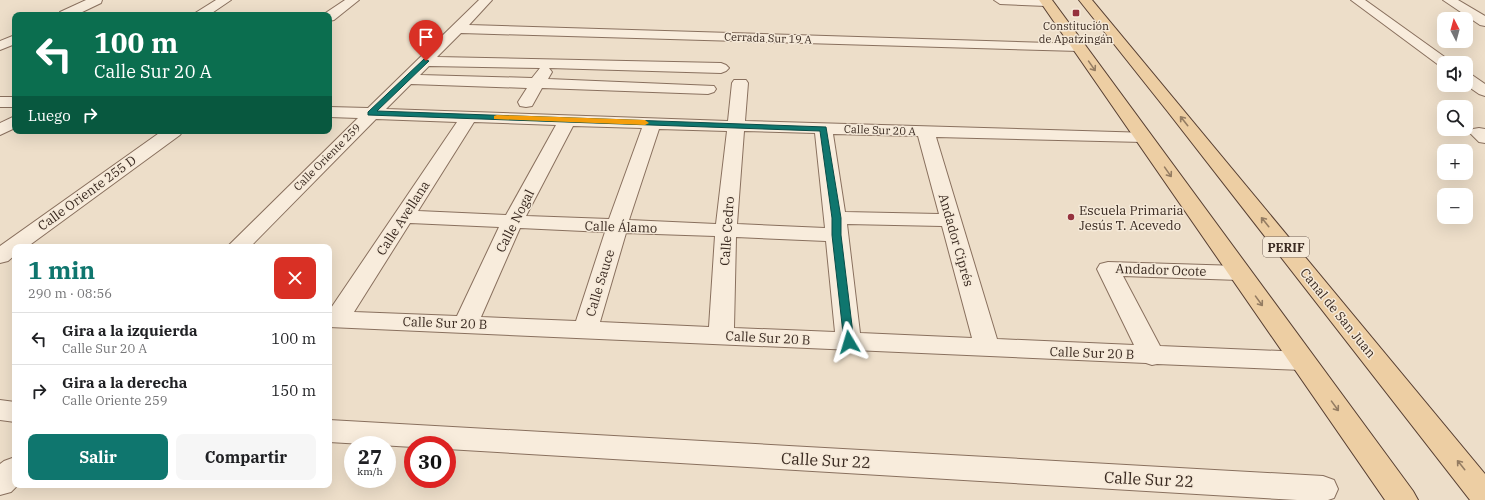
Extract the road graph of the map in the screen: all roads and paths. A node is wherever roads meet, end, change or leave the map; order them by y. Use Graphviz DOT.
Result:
graph roads {
  1 [pos="96,0"];
  2 [pos="225,0"];
  3 [pos="353,0"];
  4 [pos="486,0"];
  5 [pos="1000,0"];
  6 [pos="1085,0"];
  7 [pos="1357,0"];
  8 [pos="1450,0"];
  9 [pos="1046,1"];
  10 [pos="1478,4"];
  11 [pos="71,12"];
  12 [pos="204,12"];
  13 [pos="332,15"];
  14 [pos="1485,22"];
  15 [pos="457,29"];
  16 [pos="12,40"];
  17 [pos="0,46"];
  18 [pos="1078,47"];
  19 [pos="1437,57"];
  20 [pos="426,61"];
  21 [pos="549,64"];
  22 [pos="721,68"];
  23 [pos="408,79"];
  24 [pos="537,83"];
  25 [pos="740,83"];
  26 [pos="1473,83"];
  27 [pos="708,89"];
  28 [pos="1485,91"];
  29 [pos="0,102"];
  30 [pos="12,102"];
  31 [pos="526,102"];
  32 [pos="332,112"];
  33 [pos="371,113"];
  34 [pos="469,117"];
  35 [pos="567,120"];
  36 [pos="12,123"];
  37 [pos="652,123"];
  38 [pos="735,126"];
  39 [pos="823,129"];
  40 [pos="0,130"];
  41 [pos="926,132"];
  42 [pos="170,134"];
  43 [pos="1143,138"];
  44 [pos="405,217"];
  45 [pos="951,220"];
  46 [pos="512,223"];
  47 [pos="617,226"];
  48 [pos="836,226"];
  49 [pos="726,231"];
  50 [pos="17,244"];
  51 [pos="241,244"];
  52 [pos="12,247"];
  53 [pos="0,256"];
  54 [pos="1239,273"];
  55 [pos="333,319"];
  56 [pos="466,324"];
  57 [pos="586,329"];
  58 [pos="721,335"];
  59 [pos="849,342"];
  60 [pos="986,348"];
  61 [pos="1152,356"];
  62 [pos="1303,361"];
  63 [pos="0,410"];
  64 [pos="12,412"];
  65 [pos="332,431"];
  66 [pos="12,472"];
  67 [pos="0,483"];
  68 [pos="1323,489"];
  69 [pos="1485,496"];
  70 [pos="1402,500"];
  1 -- 11 [label="street"];
  2 -- 12 [label="street"];
  3 -- 13 [label="street"];
  4 -- 15 [label="street, Calle Oriente 259"];
  5 -- 9 [label="street"];
  69 -- 6 [label="main road, Canal de San Juan / PERIF, one-way"];
  7 -- 19 [label="street"];
  8 -- 10 [label="street"];
  8 -- 14 [label="street"];
  9 -- 18 [label="main road"];
  15 -- 18 [label="street, Cerrada Sur 19 A"];
  15 -- 20 [label="street, Calle Oriente 259"];
  16 -- 17 [label="street"];
  18 -- 43 [label="main road, one-way"];
  20 -- 21 [label="street"];
  20 -- 23 [label="street, Calle Oriente 259"];
  21 -- 22 [label="street"];
  21 -- 24 [label="street"];
  23 -- 24 [label="street"];
  23 -- 33 [label="street, Calle Oriente 259"];
  24 -- 27 [label="street"];
  24 -- 31 [label="street"];
  25 -- 38 [label="street, Calle Cedro"];
  26 -- 28 [label="street"];
  29 -- 30 [label="street"];
  32 -- 33 [label="street, Calle Sur 20 A"];
  33 -- 34 [label="street, Calle Sur 20 A"];
  33 -- 51 [label="street, Calle Oriente 259"];
  34 -- 35 [label="street, Calle Sur 20 A"];
  34 -- 44 [label="street, Calle Avellana"];
  35 -- 37 [label="street, Calle Sur 20 A"];
  35 -- 46 [label="street, Calle Nogal"];
  36 -- 40 [label="street"];
  37 -- 38 [label="street, Calle Sur 20 A"];
  37 -- 47 [label="street, Calle Sauce"];
  38 -- 39 [label="street, Calle Sur 20 A"];
  38 -- 49 [label="street, Calle Cedro"];
  39 -- 41 [label="street, Calle Sur 20 A"];
  39 -- 48 [label="street"];
  41 -- 43 [label="street, Calle Sur 20 A"];
  41 -- 45 [label="street, Andador Ciprés"];
  42 -- 50 [label="street, Calle Oriente 255 D"];
  43 -- 54 [label="main road, one-way"];
  44 -- 46 [label="street, Calle Álamo"];
  44 -- 55 [label="street, Calle Avellana"];
  45 -- 48 [label="street, Calle Álamo"];
  45 -- 60 [label="street, Andador Ciprés"];
  46 -- 47 [label="street, Calle Álamo"];
  46 -- 56 [label="street, Calle Nogal"];
  47 -- 49 [label="street, Calle Álamo"];
  47 -- 57 [label="street, Calle Sauce"];
  48 -- 49 [label="street, Calle Álamo"];
  48 -- 59 [label="street"];
  49 -- 58 [label="street, Calle Cedro"];
  52 -- 53 [label="street, Calle Oriente 255 D"];
  54 -- 61 [label="street, Andador Ocote"];
  54 -- 62 [label="main road, one-way"];
  55 -- 56 [label="street, Calle Sur 20 B"];
  56 -- 57 [label="street, Calle Sur 20 B"];
  57 -- 58 [label="street, Calle Sur 20 B"];
  58 -- 59 [label="street, Calle Sur 20 B"];
  59 -- 60 [label="street, Calle Sur 20 B"];
  60 -- 61 [label="street, Calle Sur 20 B"];
  61 -- 62 [label="street, Calle Sur 20 B"];
  62 -- 70 [label="main road, one-way"];
  63 -- 64 [label="street"];
  65 -- 68 [label="street, Calle Sur 22"];
  66 -- 67 [label="street"];
}
